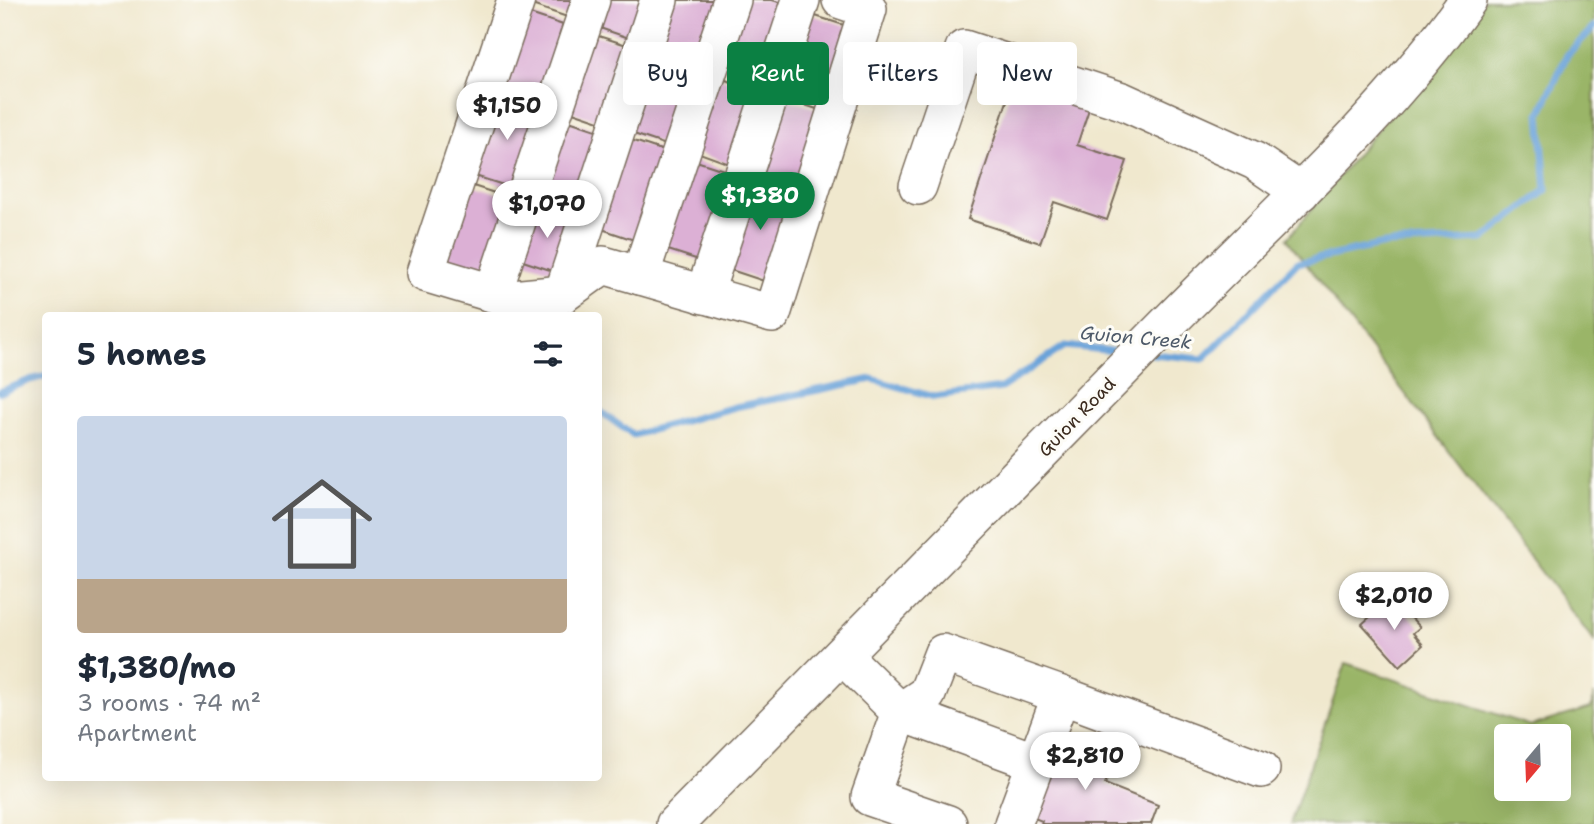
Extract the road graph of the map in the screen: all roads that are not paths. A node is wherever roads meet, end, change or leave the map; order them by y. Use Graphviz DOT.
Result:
graph roads {
  1 [pos="516,0"];
  2 [pos="591,0"];
  3 [pos="659,0"];
  4 [pos="732,0"];
  5 [pos="801,0"];
  6 [pos="841,0"];
  7 [pos="1468,0"];
  8 [pos="918,186"];
  9 [pos="1301,192"];
  10 [pos="640,276"];
  11 [pos="493,293"];
  12 [pos="563,294"];
  13 [pos="704,295"];
  14 [pos="842,655"];
  15 [pos="1061,695"];
  16 [pos="900,712"];
  17 [pos="1036,762"];
  18 [pos="1261,769"];
  19 [pos="675,824"];
  20 [pos="948,824"];
  21 [pos="1013,824"];
  1 -- 11 [label="street"];
  2 -- 11 [label="street"];
  3 -- 12 [label="street"];
  4 -- 10 [label="street"];
  5 -- 13 [label="street"];
  6 -- 13 [label="street"];
  7 -- 9 [label="street, Guion Road"];
  8 -- 9 [label="street"];
  9 -- 14 [label="street, Guion Road"];
  10 -- 12 [label="street"];
  10 -- 13 [label="street"];
  11 -- 12 [label="street"];
  14 -- 16 [label="street"];
  14 -- 19 [label="street, Guion Road"];
  15 -- 16 [label="street"];
  15 -- 17 [label="street"];
  15 -- 18 [label="street"];
  16 -- 17 [label="street"];
  16 -- 20 [label="street"];
  17 -- 21 [label="street"];
}
